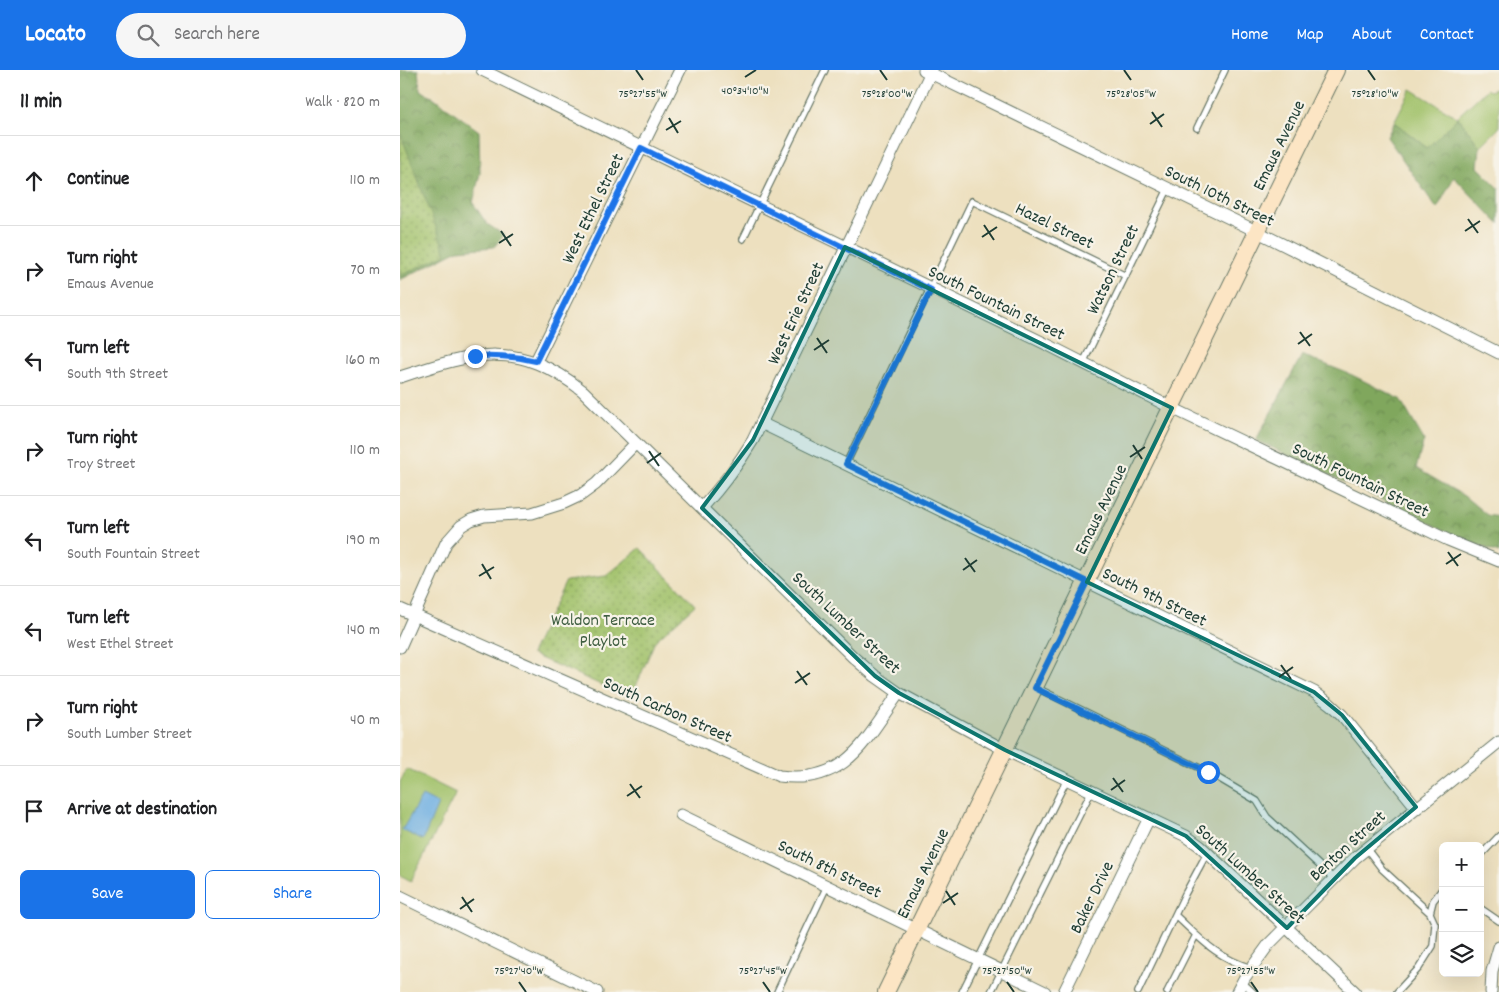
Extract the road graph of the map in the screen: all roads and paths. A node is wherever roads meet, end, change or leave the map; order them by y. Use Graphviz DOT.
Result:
graph roads {
  1 [pos="482,70"];
  2 [pos="680,70"];
  3 [pos="825,70"];
  4 [pos="1225,70"];
  5 [pos="1336,70"];
  6 [pos="929,71"];
  7 [pos="1197,128"];
  8 [pos="641,148"];
  9 [pos="1168,189"];
  10 [pos="758,205"];
  11 [pos="1258,232"];
  12 [pos="743,239"];
  13 [pos="845,247"];
  14 [pos="1126,276"];
  15 [pos="931,290"];
  16 [pos="1499,353"];
  17 [pos="536,361"];
  18 [pos="1083,363"];
  19 [pos="400,377"];
  20 [pos="1172,408"];
  21 [pos="761,423"];
  22 [pos="636,443"];
  23 [pos="846,464"];
  24 [pos="702,508"];
  25 [pos="1499,561"];
  26 [pos="1087,582"];
  27 [pos="400,609"];
  28 [pos="415,615"];
  29 [pos="400,647"];
  30 [pos="1035,688"];
  31 [pos="899,693"];
  32 [pos="1499,742"];
  33 [pos="1005,750"];
  34 [pos="1067,778"];
  35 [pos="1092,790"];
  36 [pos="1416,808"];
  37 [pos="681,816"];
  38 [pos="1149,818"];
  39 [pos="1499,836"];
  40 [pos="1366,848"];
  41 [pos="1484,852"];
  42 [pos="1207,853"];
  43 [pos="1334,879"];
  44 [pos="827,886"];
  45 [pos="1439,893"];
  46 [pos="400,896"];
  47 [pos="1484,911"];
  48 [pos="1430,913"];
  49 [pos="1175,915"];
  50 [pos="1499,921"];
  51 [pos="1287,928"];
  52 [pos="917,930"];
  53 [pos="1196,935"];
  54 [pos="1499,948"];
  55 [pos="978,960"];
  56 [pos="1251,968"];
  57 [pos="1001,971"];
  58 [pos="1496,972"];
  59 [pos="1240,987"];
  60 [pos="597,992"];
  61 [pos="777,992"];
  62 [pos="886,992"];
  63 [pos="962,992"];
  64 [pos="991,992"];
  65 [pos="1045,992"];
  66 [pos="1064,992"];
  67 [pos="1138,992"];
  68 [pos="1167,992"];
  69 [pos="1253,992"];
  70 [pos="1355,992"];
  71 [pos="1397,992"];
  72 [pos="1491,992"];
  1 -- 8 [label="street, South Fountain Street"];
  2 -- 8 [label="street, West Ethel Street"];
  3 -- 10 [label="lane"];
  4 -- 7 [label="lane"];
  5 -- 11 [label="main road, Emaus Avenue"];
  6 -- 9 [label="street, South 10th Street"];
  6 -- 13 [label="street, West Erie Street"];
  8 -- 10 [label="street, South Fountain Street"];
  8 -- 17 [label="street, West Ethel Street"];
  9 -- 11 [label="street, South 10th Street"];
  9 -- 14 [label="lane, Watson Street"];
  10 -- 12 [label="lane"];
  10 -- 13 [label="street, South Fountain Street"];
  11 -- 16 [label="street, South 10th Street"];
  11 -- 20 [label="main road, Emaus Avenue"];
  13 -- 15 [label="street, South Fountain Street"];
  13 -- 21 [label="street, West Erie Street"];
  14 -- 15 [label="lane, Hazel Street"];
  14 -- 18 [label="lane, Watson Street"];
  15 -- 18 [label="street, South Fountain Street"];
  15 -- 23 [label="lane"];
  17 -- 19 [label="street, South Lumber Street"];
  17 -- 22 [label="street, South Lumber Street"];
  18 -- 20 [label="street, South Fountain Street"];
  20 -- 25 [label="street, South Fountain Street"];
  20 -- 26 [label="main road, Emaus Avenue"];
  21 -- 23 [label="street, South 9th Street"];
  21 -- 24 [label="street, West Erie Street"];
  22 -- 24 [label="street, South Lumber Street"];
  22 -- 28 [label="street"];
  23 -- 26 [label="street, South 9th Street"];
  24 -- 31 [label="street, South Lumber Street"];
  26 -- 30 [label="main road, Emaus Avenue"];
  26 -- 36 [label="street, South 9th Street"];
  27 -- 28 [label="street, South Carbon Street"];
  28 -- 29 [label="street"];
  28 -- 31 [label="street, South Carbon Street"];
  30 -- 33 [label="main road, Emaus Avenue"];
  30 -- 43 [label="lane"];
  31 -- 33 [label="street, South Lumber Street"];
  32 -- 36 [label="street, Benton Street"];
  33 -- 34 [label="street, South Lumber Street"];
  33 -- 52 [label="main road, Emaus Avenue"];
  34 -- 35 [label="street, South Lumber Street"];
  34 -- 55 [label="lane"];
  35 -- 38 [label="street, South Lumber Street"];
  35 -- 57 [label="lane"];
  36 -- 40 [label="street, Benton Street"];
  37 -- 44 [label="street, South 8th Street"];
  38 -- 42 [label="street, South Lumber Street"];
  38 -- 66 [label="street, Baker Drive"];
  39 -- 41 [label="lane"];
  40 -- 43 [label="street, Benton Street"];
  40 -- 48 [label="lane"];
  42 -- 49 [label="lane"];
  42 -- 51 [label="street, South Lumber Street"];
  43 -- 51 [label="street, Benton Street"];
  44 -- 52 [label="street, South 8th Street"];
  44 -- 61 [label="lane"];
  45 -- 48 [label="lane"];
  46 -- 60 [label="street"];
  47 -- 50 [label="lane"];
  48 -- 71 [label="lane"];
  49 -- 53 [label="lane"];
  49 -- 67 [label="lane"];
  51 -- 56 [label="street, Benton Street"];
  51 -- 70 [label="street, South Lumber Street"];
  52 -- 55 [label="street, South 8th Street"];
  52 -- 62 [label="main road, Emaus Avenue"];
  53 -- 56 [label="lane"];
  53 -- 68 [label="lane"];
  54 -- 58 [label="street"];
  55 -- 57 [label="street, South 8th Street"];
  55 -- 63 [label="lane"];
  56 -- 59 [label="street, Benton Street"];
  57 -- 64 [label="lane"];
  57 -- 65 [label="street, South 8th Street"];
  58 -- 72 [label="street"];
  59 -- 69 [label="lane"];
}
